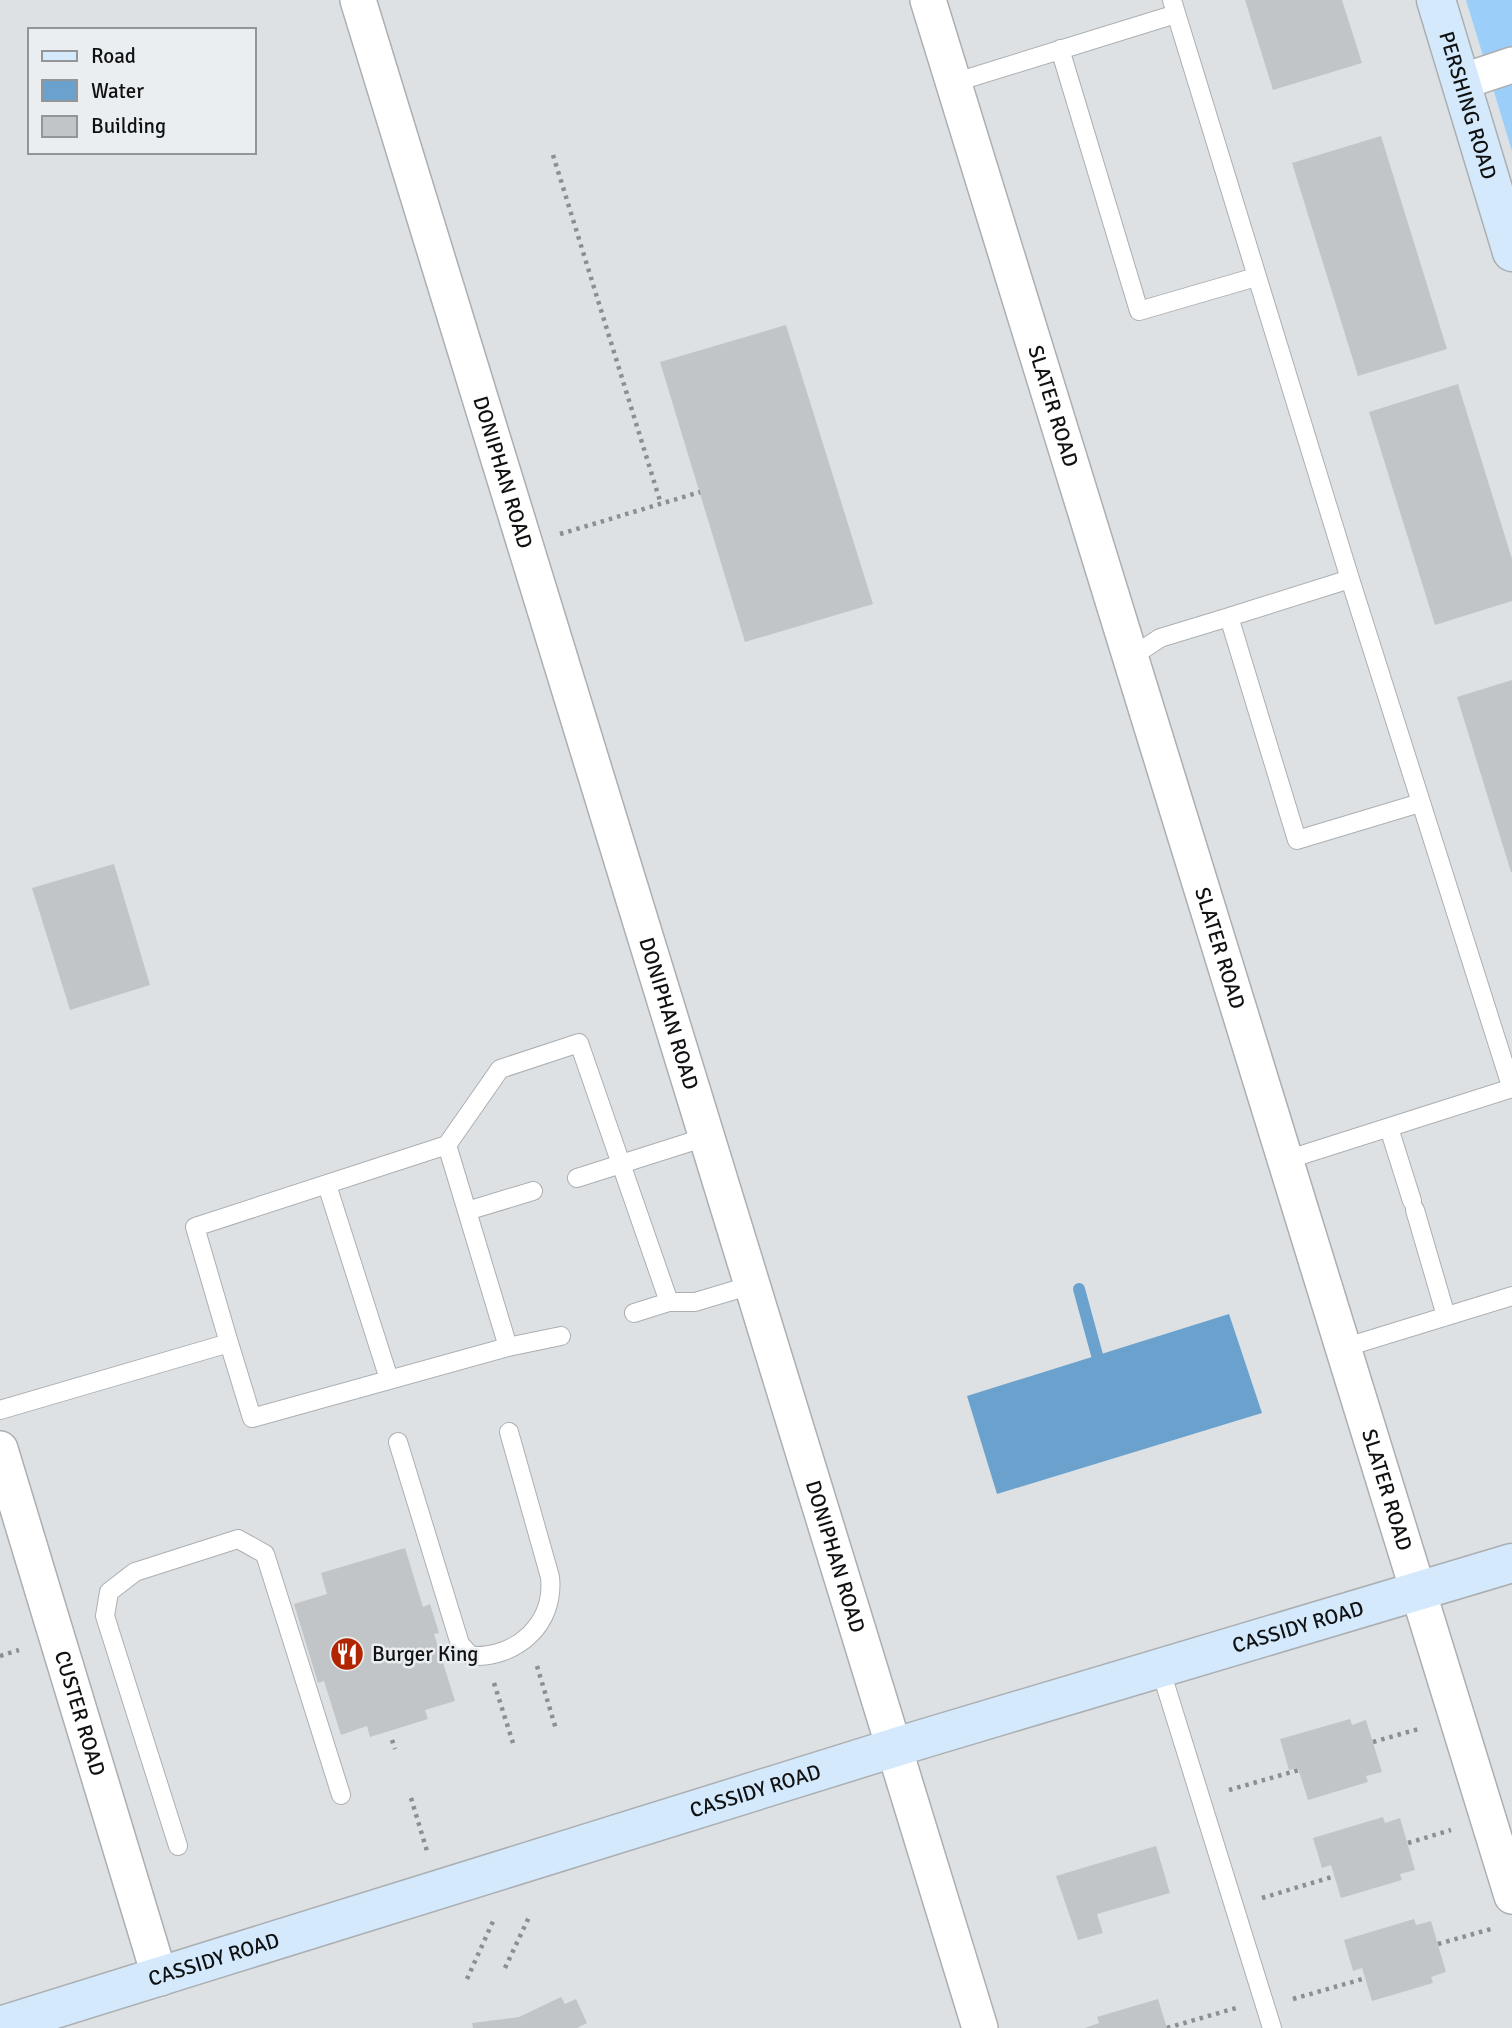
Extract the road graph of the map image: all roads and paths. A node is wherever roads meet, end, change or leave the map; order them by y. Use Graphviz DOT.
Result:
graph roads {
  1 [pos="358,0"];
  2 [pos="928,0"];
  3 [pos="1436,0"];
  4 [pos="1174,7"];
  5 [pos="1060,50"];
  6 [pos="1512,65"];
  7 [pos="1461,82"];
  8 [pos="953,83"];
  9 [pos="554,155"];
  10 [pos="1512,252"];
  11 [pos="1256,277"];
  12 [pos="700,492"];
  13 [pos="661,504"];
  14 [pos="526,545"];
  15 [pos="1350,579"];
  16 [pos="1229,617"];
  17 [pos="1130,658"];
  18 [pos="1420,803"];
  19 [pos="1512,1088"];
  20 [pos="1389,1128"];
  21 [pos="706,1137"];
  22 [pos="447,1146"];
  23 [pos="1286,1160"];
  24 [pos="619,1165"];
  25 [pos="577,1178"];
  26 [pos="327,1185"];
  27 [pos="533,1191"];
  28 [pos="467,1212"];
  29 [pos="752,1285"];
  30 [pos="1512,1296"];
  31 [pos="669,1302"];
  32 [pos="634,1313"];
  33 [pos="1446,1316"];
  34 [pos="561,1336"];
  35 [pos="229,1343"];
  36 [pos="508,1348"];
  37 [pos="1343,1348"];
  38 [pos="389,1380"];
  39 [pos="0,1410"];
  40 [pos="509,1432"];
  41 [pos="398,1442"];
  42 [pos="0,1450"];
  43 [pos="1512,1563"];
  44 [pos="1418,1591"];
  45 [pos="19,1650"];
  46 [pos="0,1656"];
  47 [pos="534,1659"];
  48 [pos="1160,1668"];
  49 [pos="492,1675"];
  50 [pos="1457,1717"];
  51 [pos="556,1729"];
  52 [pos="392,1740"];
  53 [pos="1373,1742"];
  54 [pos="513,1743"];
  55 [pos="894,1748"];
  56 [pos="395,1749"];
  57 [pos="1299,1770"];
  58 [pos="341,1795"];
  59 [pos="411,1798"];
  60 [pos="1200,1798"];
  61 [pos="178,1846"];
  62 [pos="1335,1876"];
  63 [pos="439,1890"];
  64 [pos="1234,1907"];
  65 [pos="1506,1911"];
  66 [pos="530,1914"];
  67 [pos="494,1919"];
  68 [pos="1438,1944"];
  69 [pos="505,1968"];
  70 [pos="160,1978"];
  71 [pos="1366,1978"];
  72 [pos="467,1979"];
  73 [pos="1264,2004"];
  74 [pos="0,2026"];
  75 [pos="980,2028"];
  76 [pos="1167,2028"];
  77 [pos="1272,2028"];
  1 -- 14 [label="street, DONIPHAN ROAD"];
  2 -- 8 [label="street, SLATER ROAD"];
  3 -- 7 [label="street, PERSHING ROAD"];
  4 -- 5 [label="lane"];
  4 -- 11 [label="lane"];
  5 -- 8 [label="lane"];
  5 -- 11 [label="lane"];
  6 -- 7 [label="street"];
  7 -- 10 [label="street, PERSHING ROAD"];
  8 -- 17 [label="street, SLATER ROAD"];
  9 -- 13 [label="path"];
  11 -- 15 [label="lane"];
  12 -- 13 [label="path"];
  13 -- 14 [label="path"];
  14 -- 21 [label="street, DONIPHAN ROAD"];
  15 -- 16 [label="lane"];
  15 -- 18 [label="lane"];
  16 -- 17 [label="lane"];
  16 -- 18 [label="lane"];
  17 -- 23 [label="street, SLATER ROAD"];
  18 -- 19 [label="lane"];
  19 -- 20 [label="lane"];
  20 -- 23 [label="lane"];
  20 -- 33 [label="lane"];
  21 -- 24 [label="lane"];
  21 -- 29 [label="street, DONIPHAN ROAD"];
  22 -- 24 [label="lane"];
  22 -- 26 [label="lane"];
  22 -- 28 [label="lane"];
  23 -- 37 [label="street, SLATER ROAD"];
  24 -- 25 [label="lane"];
  24 -- 31 [label="lane"];
  26 -- 35 [label="lane"];
  26 -- 38 [label="lane"];
  27 -- 28 [label="lane"];
  28 -- 36 [label="lane"];
  29 -- 31 [label="lane"];
  29 -- 55 [label="street, DONIPHAN ROAD"];
  30 -- 33 [label="lane"];
  31 -- 32 [label="lane"];
  33 -- 37 [label="lane"];
  34 -- 36 [label="lane"];
  35 -- 38 [label="lane"];
  35 -- 39 [label="lane"];
  36 -- 38 [label="lane"];
  37 -- 44 [label="street, SLATER ROAD"];
  40 -- 41 [label="lane"];
  42 -- 70 [label="street, CUSTER ROAD"];
  43 -- 44 [label="street, CASSIDY ROAD"];
  44 -- 48 [label="street, CASSIDY ROAD"];
  44 -- 50 [label="street, SLATER ROAD"];
  45 -- 46 [label="path"];
  47 -- 51 [label="path"];
  48 -- 55 [label="street, CASSIDY ROAD"];
  48 -- 60 [label="lane"];
  49 -- 54 [label="path"];
  50 -- 53 [label="path"];
  50 -- 65 [label="street, SLATER ROAD"];
  52 -- 56 [label="path"];
  55 -- 63 [label="street, CASSIDY ROAD"];
  55 -- 75 [label="street, DONIPHAN ROAD"];
  57 -- 60 [label="path"];
  58 -- 61 [label="lane"];
  59 -- 63 [label="path"];
  60 -- 64 [label="lane"];
  62 -- 64 [label="path"];
  63 -- 70 [label="street, CASSIDY ROAD"];
  64 -- 73 [label="lane"];
  65 -- 68 [label="path"];
  66 -- 69 [label="path"];
  67 -- 72 [label="path"];
  70 -- 74 [label="street, CASSIDY ROAD"];
  71 -- 73 [label="path"];
  73 -- 76 [label="path"];
  73 -- 77 [label="lane"];
}
